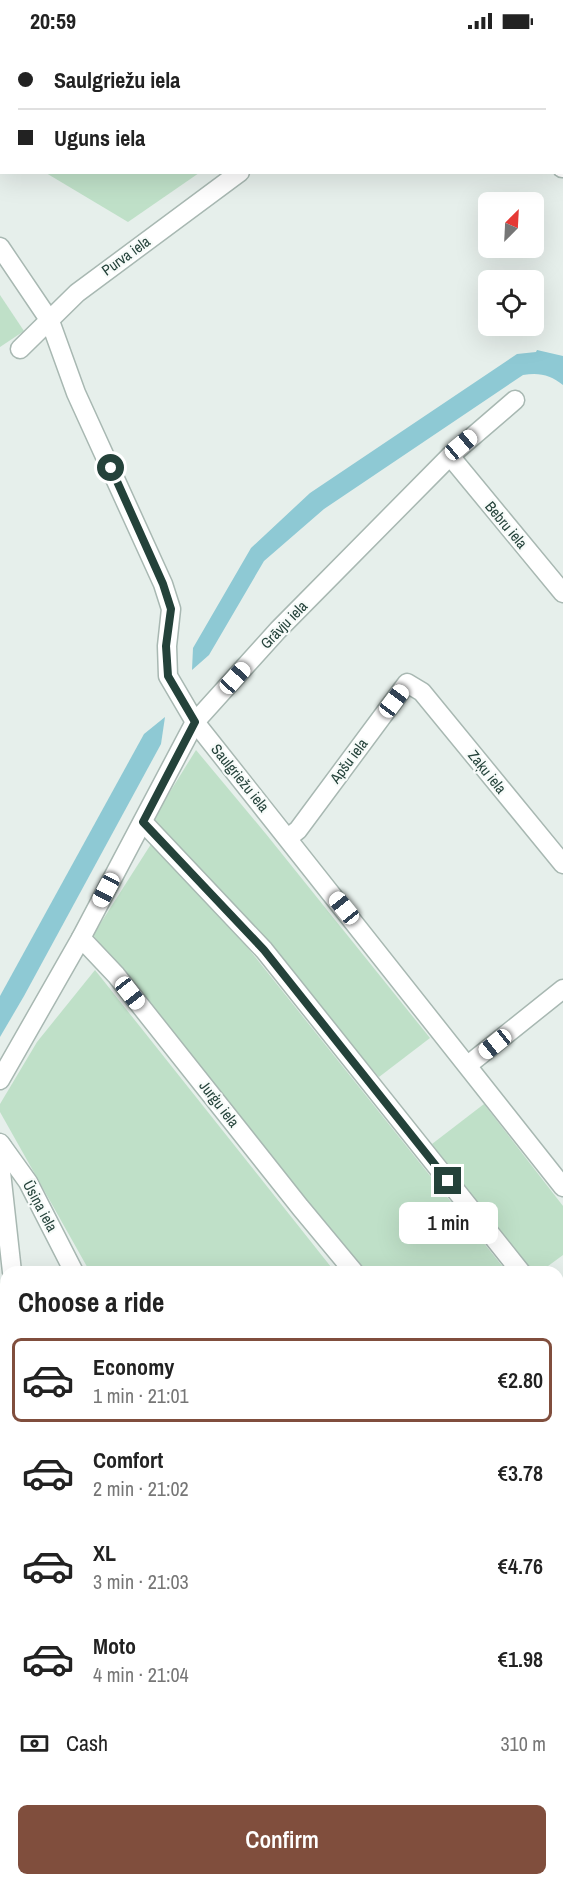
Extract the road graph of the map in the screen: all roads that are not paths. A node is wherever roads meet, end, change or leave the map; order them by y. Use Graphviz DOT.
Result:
graph roads {
  1 [pos="237,174"];
  2 [pos="0,247"];
  3 [pos="50,321"];
  4 [pos="20,349"];
  5 [pos="515,400"];
  6 [pos="450,456"];
  7 [pos="563,593"];
  8 [pos="408,683"];
  9 [pos="195,722"];
  10 [pos="143,822"];
  11 [pos="288,838"];
  12 [pos="563,864"];
  13 [pos="81,938"];
  14 [pos="563,989"];
  15 [pos="468,1065"];
  16 [pos="0,1080"];
  17 [pos="1,1144"];
  18 [pos="563,1187"];
  19 [pos="11,1266"];
  20 [pos="71,1266"];
  21 [pos="349,1266"];
  22 [pos="516,1266"];
  1 -- 3 [label="street, Purva iela"];
  2 -- 3 [label="street, Saulgriežu iela"];
  3 -- 4 [label="street, Purva iela"];
  3 -- 9 [label="street, Saulgriežu iela"];
  5 -- 6 [label="street, Grāvju iela"];
  6 -- 7 [label="street, Bebru iela"];
  6 -- 9 [label="street, Grāvju iela"];
  8 -- 11 [label="street, Apšu iela"];
  8 -- 12 [label="street, Zaķu iela"];
  9 -- 10 [label="street, Grāvju iela"];
  9 -- 11 [label="street, Saulgriežu iela"];
  10 -- 13 [label="street, Grāvju iela"];
  10 -- 22 [label="street"];
  11 -- 15 [label="street, Saulgriežu iela"];
  13 -- 16 [label="street, Grāvju iela"];
  13 -- 21 [label="street, Jurģu iela"];
  14 -- 15 [label="street"];
  15 -- 18 [label="street, Saulgriežu iela"];
  17 -- 19 [label="street"];
  17 -- 20 [label="street, Ūsiņa iela"];
}
